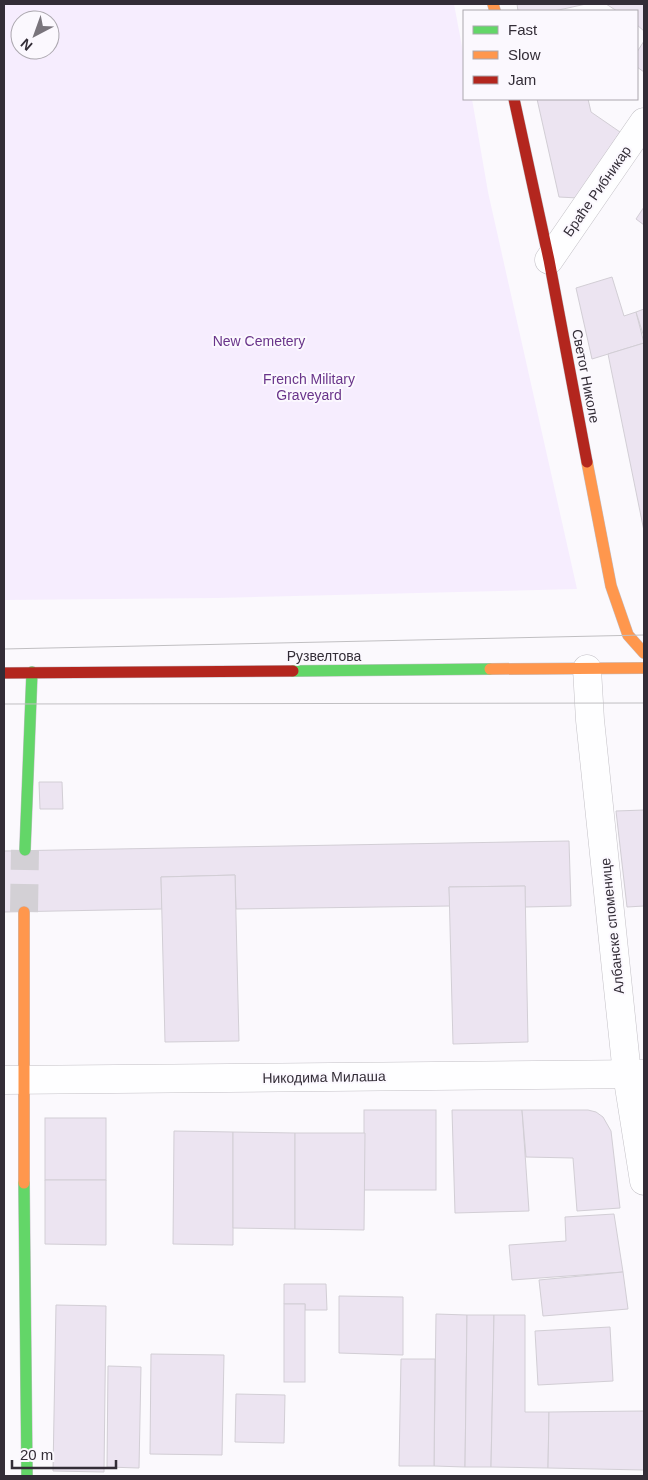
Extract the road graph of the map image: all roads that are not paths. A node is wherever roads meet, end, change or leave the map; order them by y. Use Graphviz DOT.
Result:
graph roads {
  1 [pos="514,100"];
  2 [pos="644,122"];
  3 [pos="549,260"];
  4 [pos="644,653"];
  5 [pos="644,668"];
  6 [pos="587,669"];
  7 [pos="32,672"];
  8 [pos="4,673"];
  9 [pos="26,850"];
  10 [pos="24,912"];
  11 [pos="636,1074"];
  12 [pos="13,1080"];
  13 [pos="644,1181"];
  14 [pos="27,1476"];
  1 -- 3 [label="street, Светог Николе"];
  2 -- 3 [label="street, Браће Рибникар"];
  3 -- 4 [label="street, Светог Николе"];
  5 -- 6 [label="street, Рузвелтова"];
  6 -- 7 [label="street, Рузвелтова"];
  6 -- 11 [label="street, Албанске споменице"];
  7 -- 8 [label="street, Рузвелтова"];
  7 -- 9 [label="street"];
  10 -- 12 [label="street"];
  11 -- 12 [label="street, Никодима Милаша"];
  11 -- 13 [label="street, Албанске споменице"];
  12 -- 14 [label="street"];
}
